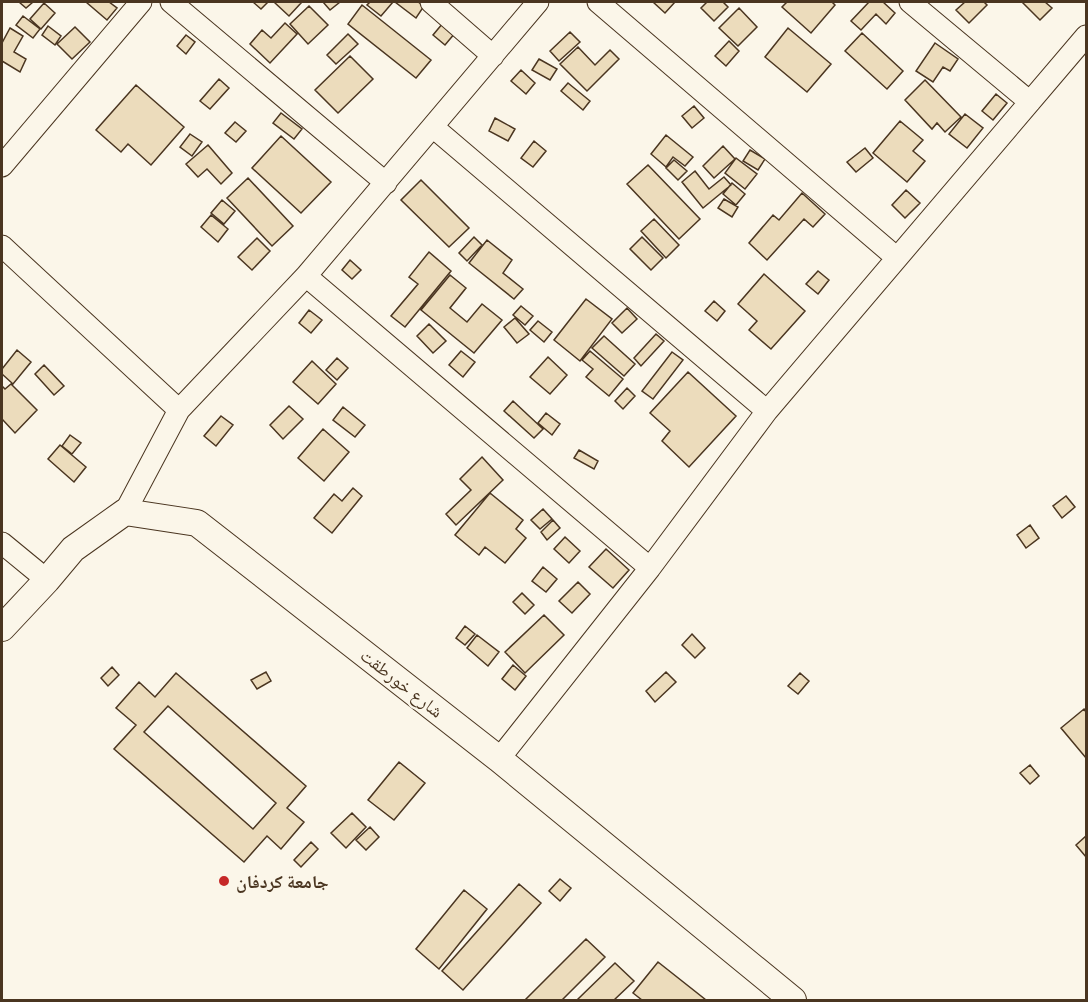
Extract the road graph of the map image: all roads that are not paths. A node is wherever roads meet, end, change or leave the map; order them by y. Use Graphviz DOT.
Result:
graph roads {
  1 [pos="141,2"];
  2 [pos="171,2"];
  3 [pos="431,2"];
  4 [pos="538,2"];
  5 [pos="598,2"];
  6 [pos="910,2"];
  7 [pos="1086,36"];
  8 [pos="493,56"];
  9 [pos="1030,102"];
  10 [pos="433,127"];
  11 [pos="2,166"];
  12 [pos="386,183"];
  13 [pos="2,246"];
  14 [pos="897,258"];
  15 [pos="306,276"];
  16 [pos="179,410"];
  17 [pos="767,411"];
  18 [pos="125,512"];
  19 [pos="2,543"];
  20 [pos="650,568"];
  21 [pos="47,580"];
  22 [pos="2,628"];
  23 [pos="499,759"];
  24 [pos="794,1000"];
  1 -- 11 [label="street"];
  2 -- 12 [label="street"];
  3 -- 8 [label="street"];
  4 -- 8 [label="street"];
  5 -- 14 [label="street"];
  6 -- 9 [label="street"];
  7 -- 9 [label="street"];
  8 -- 10 [label="street"];
  9 -- 14 [label="street"];
  10 -- 12 [label="street"];
  10 -- 17 [label="street"];
  12 -- 15 [label="street"];
  13 -- 16 [label="street"];
  14 -- 17 [label="street"];
  15 -- 16 [label="street"];
  15 -- 20 [label="street"];
  16 -- 18 [label="street"];
  17 -- 20 [label="street"];
  18 -- 21 [label="street"];
  18 -- 23 [label="street, شارع خورطقت"];
  19 -- 21 [label="street"];
  20 -- 23 [label="street"];
  21 -- 22 [label="street"];
  23 -- 24 [label="street, شارع خورطقت"];
}
